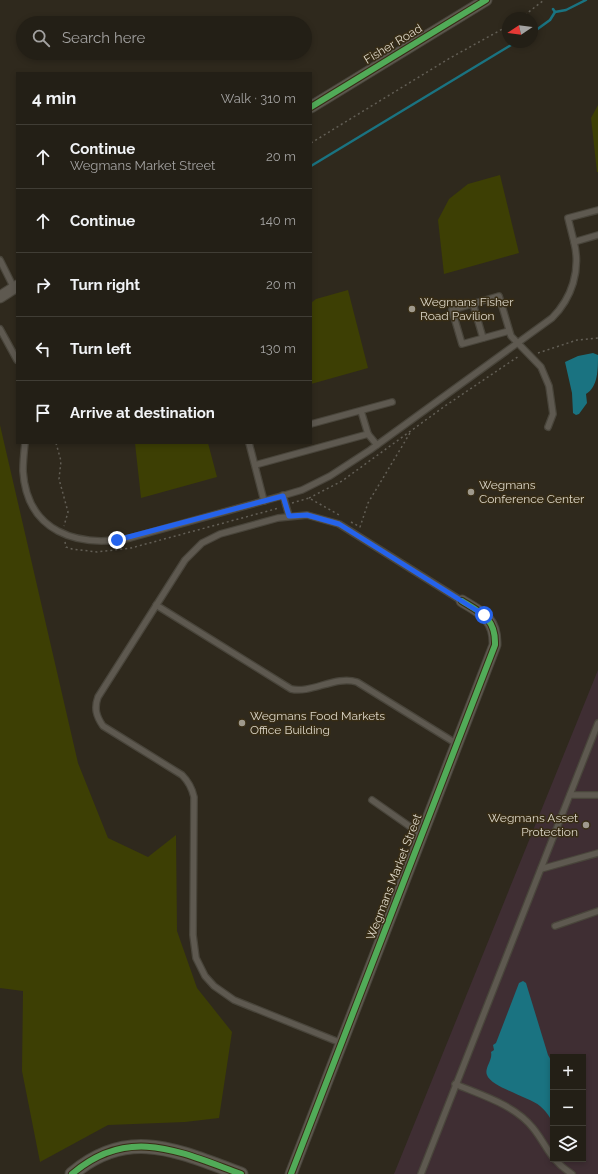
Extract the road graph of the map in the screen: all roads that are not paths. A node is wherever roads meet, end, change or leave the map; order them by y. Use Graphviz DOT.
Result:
graph roads {
  1 [pos="486,0"];
  2 [pos="312,106"];
  3 [pos="598,210"];
  4 [pos="598,235"];
  5 [pos="574,242"];
  6 [pos="0,260"];
  7 [pos="15,287"];
  8 [pos="0,297"];
  9 [pos="473,304"];
  10 [pos="0,328"];
  11 [pos="508,331"];
  12 [pos="483,338"];
  13 [pos="517,344"];
  14 [pos="16,358"];
  15 [pos="392,402"];
  16 [pos="361,410"];
  17 [pos="312,424"];
  18 [pos="548,427"];
  19 [pos="368,434"];
  20 [pos="25,444"];
  21 [pos="249,444"];
  22 [pos="377,445"];
  23 [pos="255,466"];
  24 [pos="283,496"];
  25 [pos="264,501"];
  26 [pos="289,516"];
  27 [pos="462,601"];
  28 [pos="156,605"];
  29 [pos="598,723"];
  30 [pos="457,744"];
  31 [pos="598,794"];
  32 [pos="570,795"];
  33 [pos="372,800"];
  34 [pos="422,835"];
  35 [pos="598,853"];
  36 [pos="541,869"];
  37 [pos="598,911"];
  38 [pos="555,926"];
  39 [pos="341,1043"];
  40 [pos="455,1084"];
  41 [pos="72,1174"];
  42 [pos="241,1174"];
  43 [pos="291,1174"];
  44 [pos="421,1174"];
  45 [pos="572,1174"];
  1 -- 2 [label="street, Fisher Road"];
  3 -- 5 [label="lane"];
  4 -- 5 [label="lane"];
  5 -- 13 [label="lane"];
  6 -- 7 [label="lane"];
  7 -- 8 [label="street"];
  9 -- 11 [label="lane"];
  9 -- 12 [label="lane"];
  9 -- 12 [label="lane"];
  10 -- 14 [label="lane"];
  11 -- 12 [label="lane"];
  11 -- 13 [label="lane"];
  13 -- 18 [label="lane"];
  13 -- 22 [label="lane"];
  15 -- 16 [label="lane"];
  16 -- 17 [label="lane"];
  16 -- 19 [label="lane"];
  19 -- 22 [label="lane"];
  19 -- 23 [label="lane"];
  20 -- 25 [label="lane"];
  21 -- 23 [label="lane"];
  22 -- 24 [label="lane"];
  23 -- 25 [label="lane"];
  24 -- 25 [label="lane"];
  24 -- 26 [label="lane"];
  26 -- 27 [label="lane"];
  26 -- 28 [label="lane"];
  27 -- 30 [label="street, Wegmans Market Street"];
  28 -- 30 [label="lane"];
  28 -- 39 [label="lane"];
  29 -- 32 [label="lane"];
  30 -- 34 [label="street, Wegmans Market Street"];
  31 -- 32 [label="lane"];
  32 -- 36 [label="lane"];
  33 -- 34 [label="lane"];
  34 -- 39 [label="street, Wegmans Market Street"];
  35 -- 36 [label="lane"];
  36 -- 40 [label="lane"];
  37 -- 38 [label="lane"];
  39 -- 43 [label="street, Wegmans Market Street"];
  40 -- 44 [label="lane"];
  40 -- 45 [label="lane"];
  41 -- 42 [label="street"];
}
